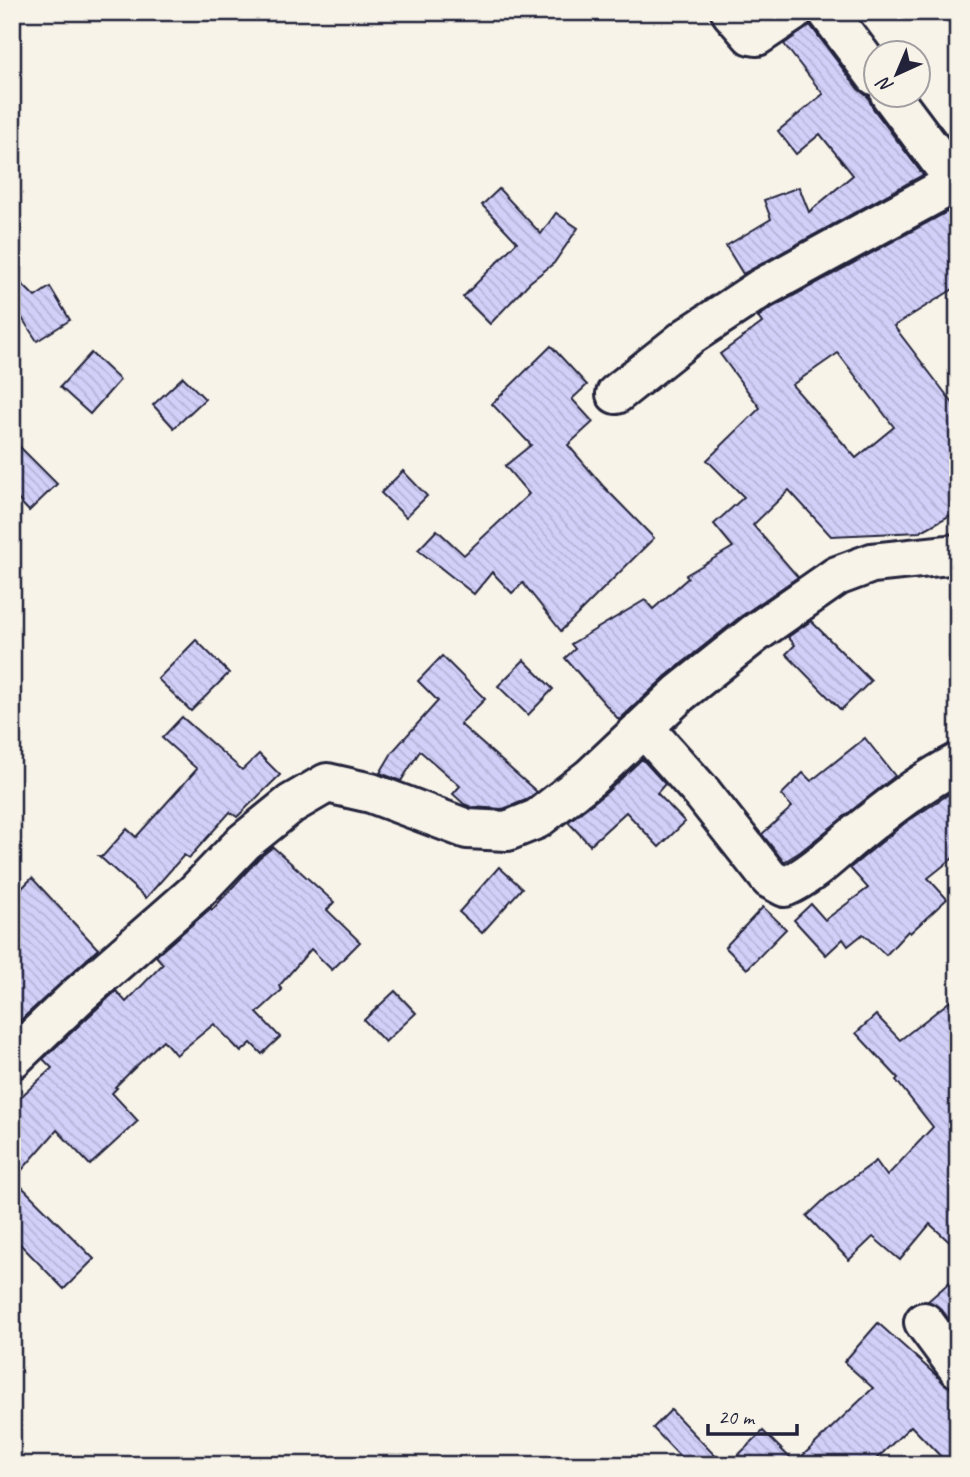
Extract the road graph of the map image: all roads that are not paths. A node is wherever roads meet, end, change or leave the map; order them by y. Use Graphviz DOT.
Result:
graph roads {
  1 [pos="731,12"];
  2 [pos="793,12"];
  3 [pos="828,12"];
  4 [pos="862,57"];
  5 [pos="900,108"];
  6 [pos="957,184"];
  7 [pos="616,394"];
  8 [pos="958,554"];
  9 [pos="644,728"];
  10 [pos="958,763"];
  11 [pos="12,1059"];
  12 [pos="924,1322"];
  13 [pos="958,1368"];
  1 -- 2 [label="street"];
  3 -- 4 [label="street"];
  5 -- 6 [label="street"];
  6 -- 7 [label="street"];
  8 -- 9 [label="street"];
  9 -- 10 [label="street"];
  9 -- 11 [label="street"];
  12 -- 13 [label="street"];
}
